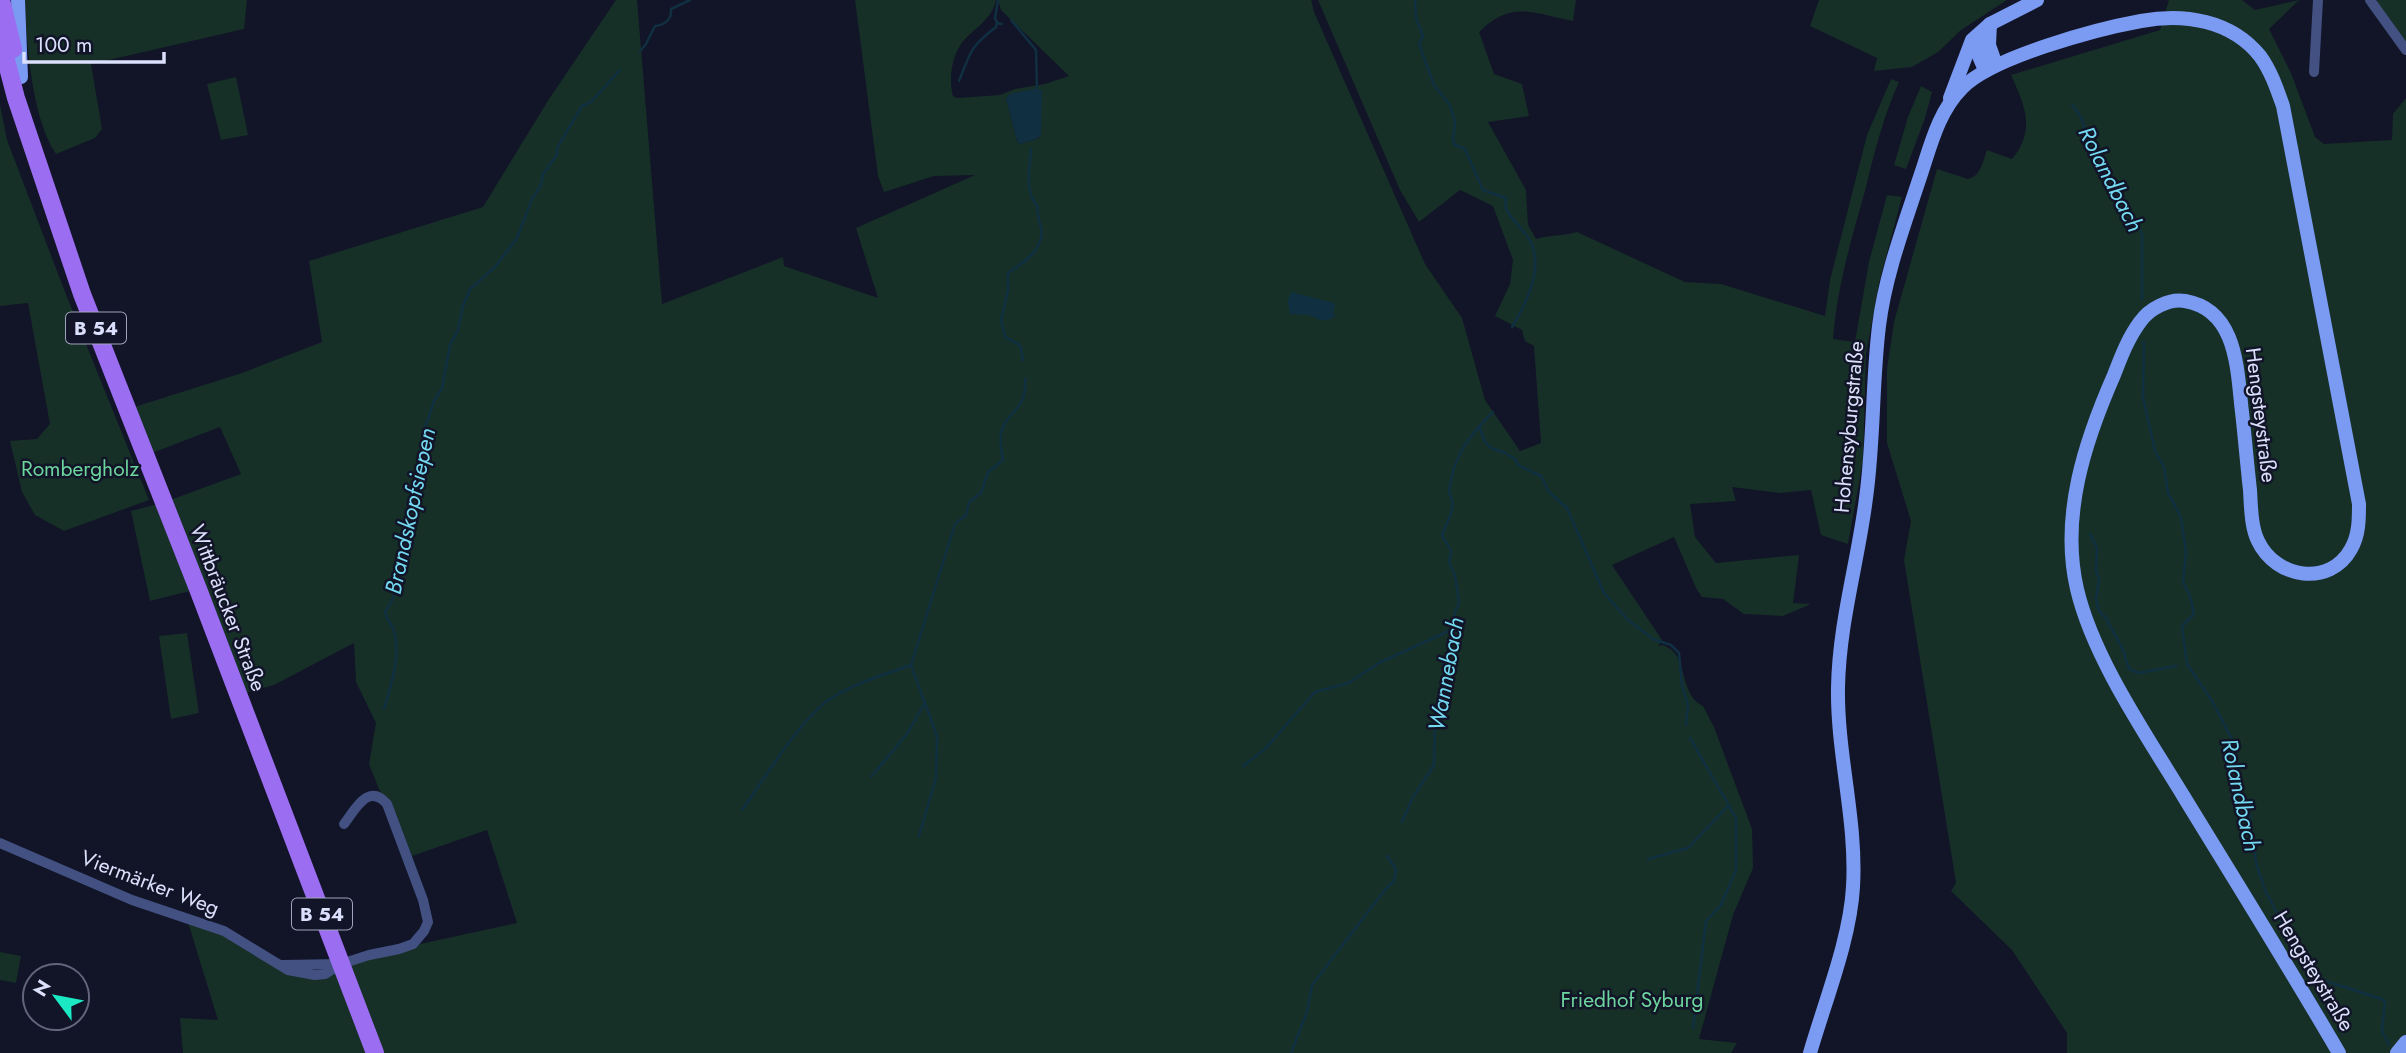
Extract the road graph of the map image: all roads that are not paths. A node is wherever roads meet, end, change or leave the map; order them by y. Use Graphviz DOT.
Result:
graph roads {
  1 [pos="1,0"];
  2 [pos="18,0"];
  3 [pos="2037,0"];
  4 [pos="2318,0"];
  5 [pos="2370,0"];
  6 [pos="2139,21"];
  7 [pos="1986,28"];
  8 [pos="0,37"];
  9 [pos="2406,50"];
  10 [pos="1990,67"];
  11 [pos="2314,72"];
  12 [pos="21,77"];
  13 [pos="1947,106"];
  14 [pos="44,178"];
  15 [pos="344,824"];
  16 [pos="0,843"];
  17 [pos="341,964"];
  18 [pos="2406,1042"];
  19 [pos="375,1053"];
  20 [pos="1810,1053"];
  21 [pos="2339,1053"];
  22 [pos="2397,1053"];
  1 -- 12 [label="main road, B 54"];
  2 -- 12 [label="main road"];
  3 -- 7 [label="main road"];
  4 -- 11 [label="street"];
  5 -- 9 [label="street"];
  6 -- 10 [label="main road, Hohensyburgstraße"];
  6 -- 21 [label="main road, Hengsteystraße"];
  7 -- 10 [label="main road"];
  7 -- 13 [label="main road"];
  8 -- 14 [label="main road, B 54"];
  10 -- 13 [label="main road, Hohensyburgstraße"];
  12 -- 14 [label="main road, B 54"];
  13 -- 20 [label="main road, Hohensyburgstraße"];
  14 -- 17 [label="main road, Wittbräucker Straße / B 54"];
  15 -- 17 [label="street, Viermärker Weg"];
  16 -- 17 [label="street, Viermärker Weg"];
  17 -- 19 [label="main road, Wittbräucker Straße / B 54"];
  18 -- 22 [label="main road"];
}
